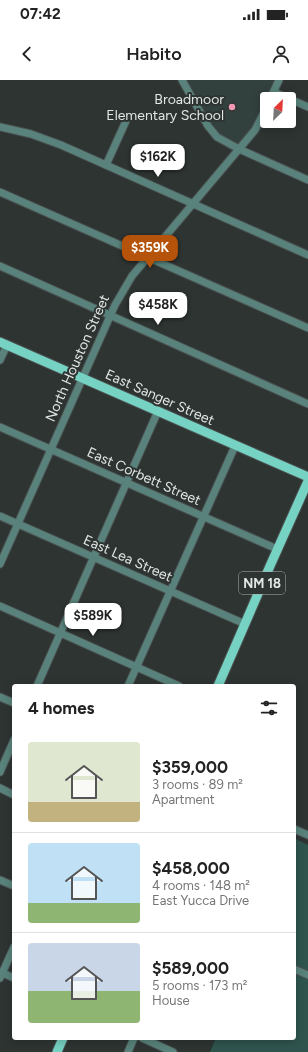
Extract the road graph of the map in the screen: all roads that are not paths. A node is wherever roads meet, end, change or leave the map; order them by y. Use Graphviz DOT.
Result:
graph roads {
  1 [pos="182,80"];
  2 [pos="279,80"];
  3 [pos="274,92"];
  4 [pos="296,102"];
  5 [pos="308,107"];
  6 [pos="260,120"];
  7 [pos="126,121"];
  8 [pos="0,127"];
  9 [pos="239,149"];
  10 [pos="106,164"];
  11 [pos="308,180"];
  12 [pos="0,192"];
  13 [pos="193,204"];
  14 [pos="308,255"];
  15 [pos="148,257"];
  16 [pos="0,266"];
  17 [pos="110,315"];
  18 [pos="308,328"];
  19 [pos="3,343"];
  20 [pos="0,360"];
  21 [pos="82,378"];
  22 [pos="308,404"];
  23 [pos="158,411"];
  24 [pos="0,427"];
  25 [pos="235,446"];
  26 [pos="51,449"];
  27 [pos="308,477"];
  28 [pos="308,481"];
  29 [pos="126,482"];
  30 [pos="0,516"];
  31 [pos="203,517"];
  32 [pos="18,524"];
  33 [pos="277,549"];
  34 [pos="94,556"];
  35 [pos="0,564"];
  36 [pos="170,591"];
  37 [pos="0,606"];
  38 [pos="245,624"];
  39 [pos="60,633"];
  40 [pos="136,667"];
  41 [pos="38,684"];
  42 [pos="129,684"];
  43 [pos="174,684"];
  44 [pos="219,684"];
  45 [pos="0,697"];
  46 [pos="12,702"];
  47 [pos="12,745"];
  48 [pos="0,772"];
  49 [pos="0,788"];
  50 [pos="12,794"];
  51 [pos="296,830"];
  52 [pos="308,835"];
  53 [pos="0,880"];
  54 [pos="12,885"];
  55 [pos="12,951"];
  56 [pos="296,970"];
  57 [pos="1,974"];
  58 [pos="308,976"];
  59 [pos="12,977"];
  60 [pos="62,1040"];
  61 [pos="133,1040"];
  62 [pos="146,1040"];
  63 [pos="57,1052"];
  64 [pos="128,1052"];
  65 [pos="173,1052"];
  1 -- 9 [label="street"];
  2 -- 3 [label="street"];
  4 -- 5 [label="street"];
  6 -- 9 [label="street, North Houston Street"];
  7 -- 10 [label="street"];
  8 -- 10 [label="street"];
  9 -- 11 [label="street"];
  9 -- 13 [label="street, North Houston Street"];
  10 -- 13 [label="street"];
  12 -- 15 [label="street"];
  13 -- 14 [label="street"];
  13 -- 15 [label="street, North Houston Street"];
  15 -- 17 [label="street, North Houston Street"];
  15 -- 18 [label="street"];
  16 -- 17 [label="street"];
  17 -- 21 [label="street, North Houston Street"];
  17 -- 22 [label="street"];
  19 -- 20 [label="street"];
  19 -- 21 [label="main road, East Sanger Street"];
  21 -- 23 [label="main road, East Sanger Street"];
  21 -- 26 [label="street, North Houston Street"];
  23 -- 25 [label="main road, East Sanger Street"];
  23 -- 29 [label="street"];
  24 -- 26 [label="street, East Corbett Street"];
  25 -- 27 [label="main road, East Sanger Street"];
  25 -- 31 [label="street"];
  26 -- 29 [label="street, East Corbett Street"];
  26 -- 32 [label="street, North Houston Street"];
  28 -- 33 [label="main road, NM 18"];
  29 -- 31 [label="street, East Corbett Street"];
  29 -- 34 [label="street"];
  30 -- 32 [label="street, East Lea Street"];
  31 -- 33 [label="street, East Corbett Street"];
  31 -- 36 [label="street"];
  32 -- 34 [label="street, East Lea Street"];
  32 -- 35 [label="street, North Houston Street"];
  33 -- 38 [label="main road, NM 18"];
  34 -- 36 [label="street, East Lea Street"];
  34 -- 39 [label="street"];
  36 -- 38 [label="street, East Lea Street"];
  36 -- 40 [label="street"];
  37 -- 39 [label="street"];
  38 -- 44 [label="main road, NM 18"];
  39 -- 40 [label="street"];
  39 -- 41 [label="street"];
  40 -- 42 [label="street"];
  40 -- 43 [label="street"];
  45 -- 46 [label="street"];
  47 -- 48 [label="street"];
  49 -- 50 [label="street"];
  51 -- 52 [label="street"];
  53 -- 54 [label="street"];
  55 -- 57 [label="street"];
  56 -- 58 [label="street"];
  57 -- 59 [label="street"];
  60 -- 63 [label="main road"];
  61 -- 64 [label="street"];
  62 -- 65 [label="street"];
}
